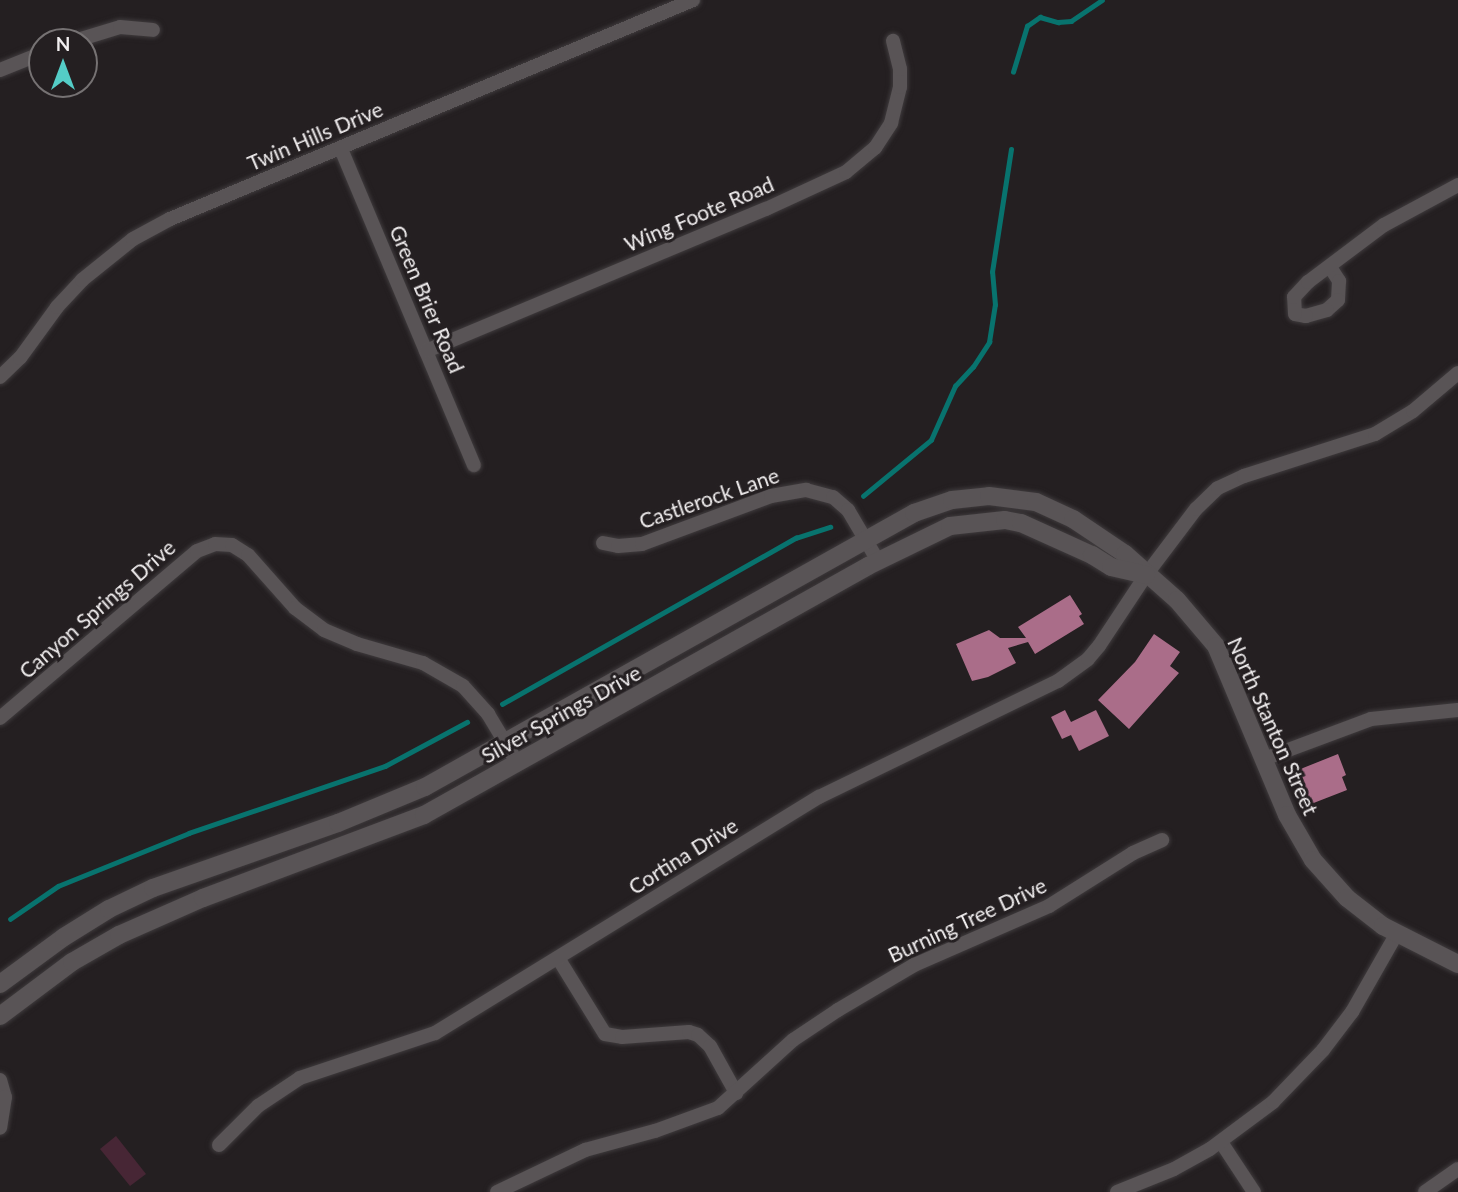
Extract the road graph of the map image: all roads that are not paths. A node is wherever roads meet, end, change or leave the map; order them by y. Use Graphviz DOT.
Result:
graph roads {
  1 [pos="693,0"];
  2 [pos="153,30"];
  3 [pos="98,34"];
  4 [pos="893,41"];
  5 [pos="28,59"];
  6 [pos="0,70"];
  7 [pos="341,149"];
  8 [pos="1458,185"];
  9 [pos="1330,267"];
  10 [pos="426,351"];
  11 [pos="1458,373"];
  12 [pos="0,377"];
  13 [pos="474,465"];
  14 [pos="1004,497"];
  15 [pos="867,538"];
  16 [pos="603,543"];
  17 [pos="878,561"];
  18 [pos="1146,575"];
  19 [pos="1458,710"];
  20 [pos="0,718"];
  21 [pos="505,743"];
  22 [pos="1264,759"];
  23 [pos="518,764"];
  24 [pos="1162,840"];
  25 [pos="1397,933"];
  26 [pos="558,958"];
  27 [pos="1458,964"];
  28 [pos="0,984"];
  29 [pos="0,1016"];
  30 [pos="0,1080"];
  31 [pos="736,1093"];
  32 [pos="0,1128"];
  33 [pos="1221,1142"];
  34 [pos="219,1145"];
  35 [pos="1458,1169"];
  36 [pos="497,1192"];
  37 [pos="1117,1192"];
  38 [pos="1254,1192"];
  39 [pos="1425,1192"];
  1 -- 7 [label="street, Twin Hills Drive"];
  2 -- 3 [label="street"];
  4 -- 10 [label="street, Wing Foote Road"];
  5 -- 6 [label="street"];
  7 -- 10 [label="street, Green Brier Road"];
  7 -- 12 [label="street, Twin Hills Drive"];
  8 -- 9 [label="street"];
  10 -- 13 [label="street, Green Brier Road"];
  11 -- 18 [label="street, Cortina Drive"];
  14 -- 15 [label="street, Silver Springs Drive"];
  14 -- 18 [label="street, North Stanton Street"];
  15 -- 16 [label="street, Castlerock Lane"];
  15 -- 17 [label="street, Castlerock Lane"];
  15 -- 21 [label="street, Silver Springs Drive"];
  17 -- 18 [label="street, Silver Springs Drive"];
  17 -- 23 [label="street, Silver Springs Drive"];
  18 -- 22 [label="street, North Stanton Street"];
  18 -- 26 [label="street, Cortina Drive"];
  19 -- 22 [label="street"];
  20 -- 21 [label="street, Canyon Springs Drive"];
  21 -- 23 [label="street, Canyon Springs Drive"];
  21 -- 28 [label="street, Silver Springs Drive"];
  22 -- 25 [label="street, North Stanton Street"];
  23 -- 29 [label="street, Silver Springs Drive"];
  24 -- 31 [label="street, Burning Tree Drive"];
  25 -- 27 [label="street, North Stanton Street"];
  25 -- 33 [label="street"];
  26 -- 31 [label="street"];
  26 -- 34 [label="street, Cortina Drive"];
  30 -- 32 [label="street"];
  31 -- 36 [label="street, Burning Tree Drive"];
  33 -- 37 [label="street"];
  33 -- 38 [label="street"];
  35 -- 39 [label="street"];
}
